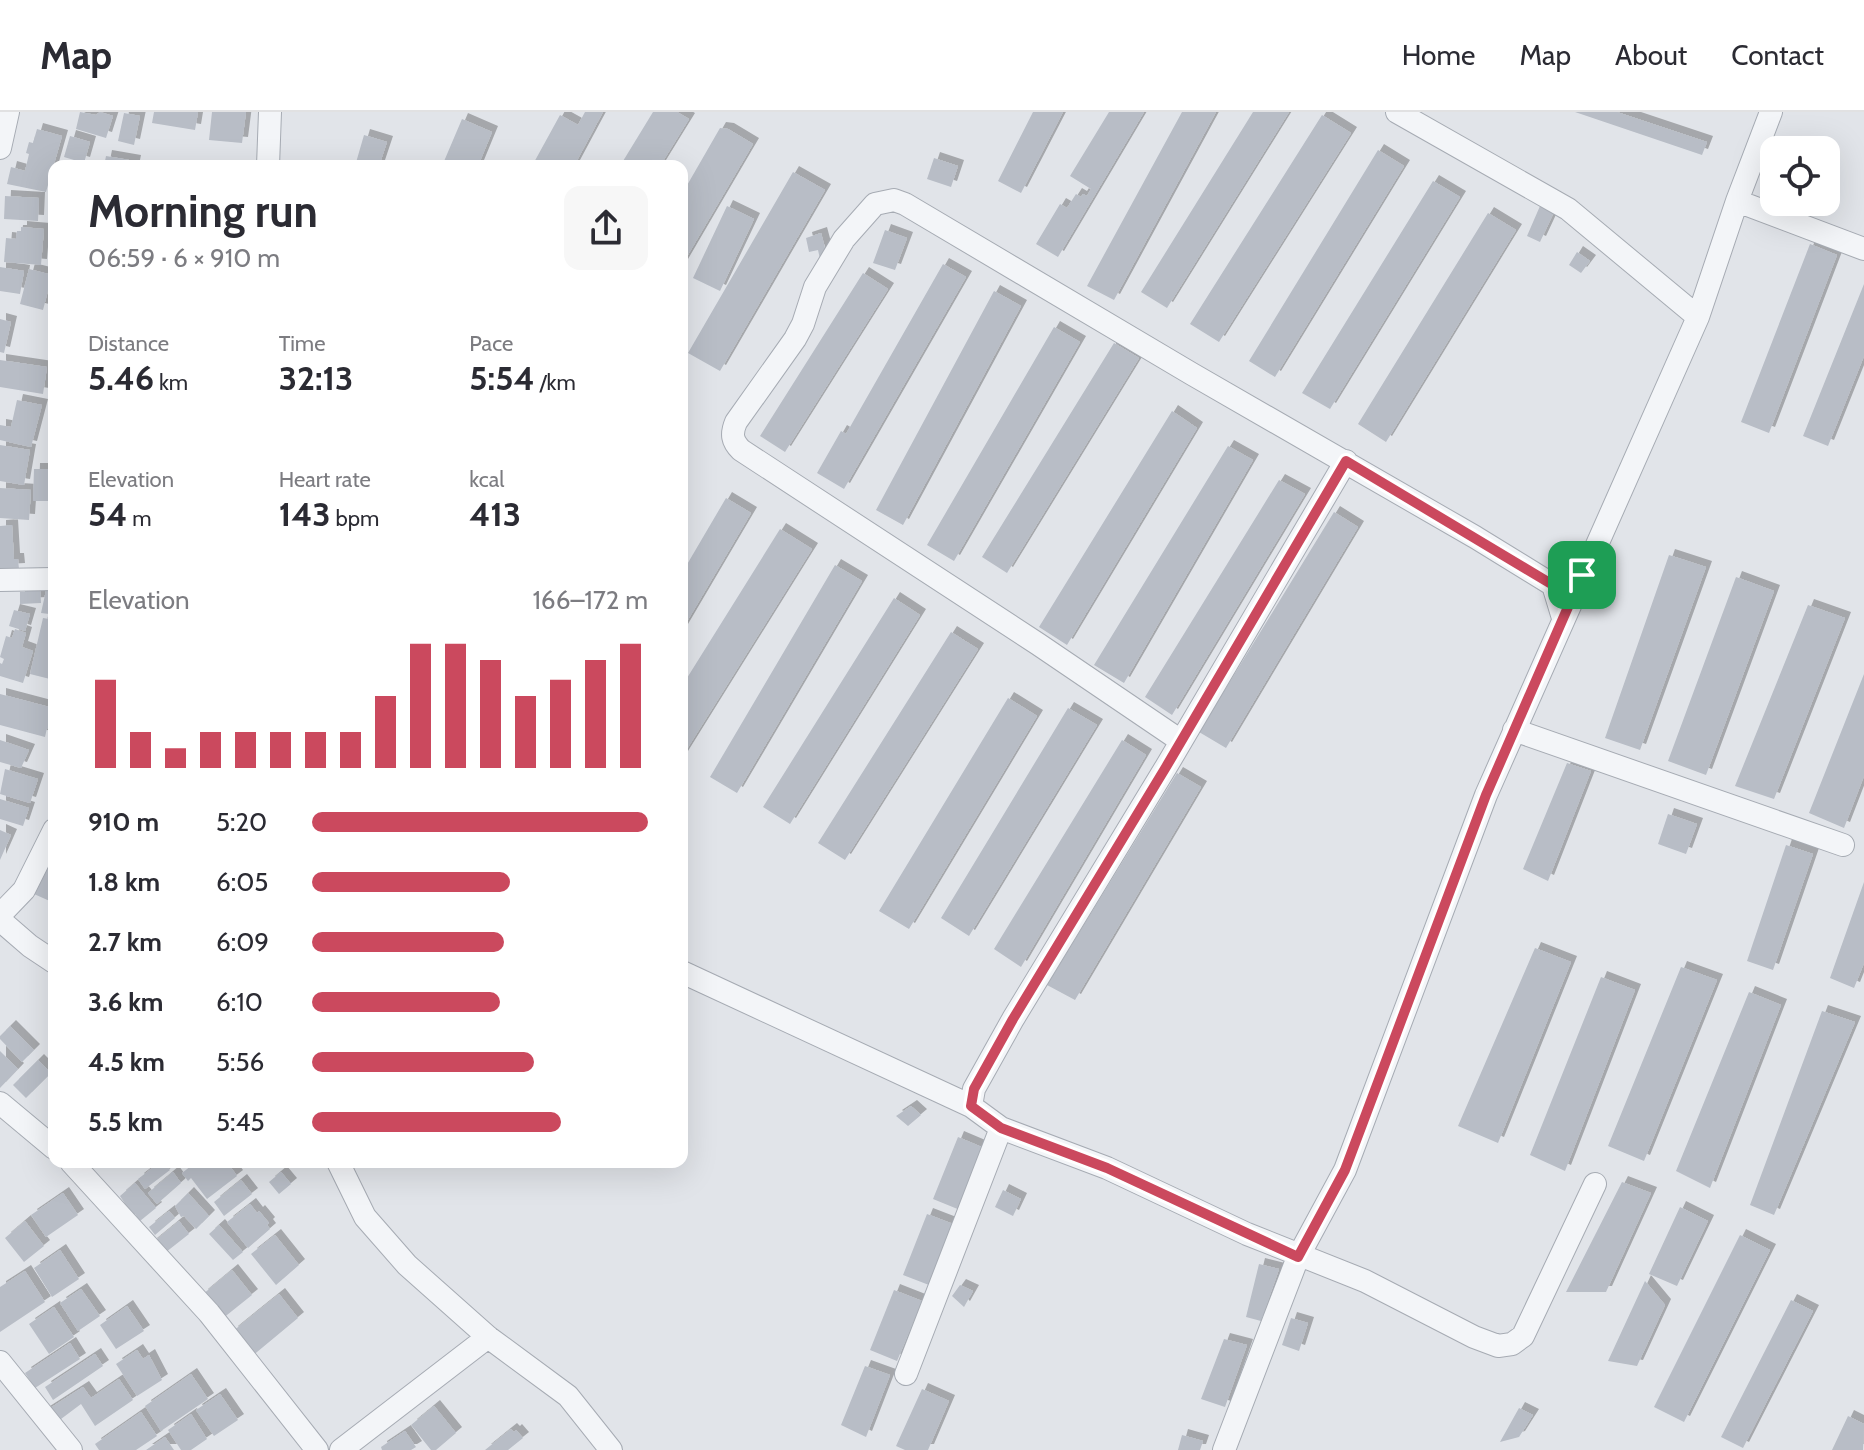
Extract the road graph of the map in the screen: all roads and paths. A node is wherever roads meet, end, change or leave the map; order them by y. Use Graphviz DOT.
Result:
graph roads {
  1 [pos="8,112"];
  2 [pos="270,112"];
  3 [pos="1397,112"];
  4 [pos="1771,112"];
  5 [pos="0,148"];
  6 [pos="268,160"];
  7 [pos="1737,201"];
  8 [pos="1864,249"];
  9 [pos="1698,317"];
  10 [pos="1346,461"];
  11 [pos="1582,575"];
  12 [pos="48,579"];
  13 [pos="0,580"];
  14 [pos="1553,585"];
  15 [pos="1563,618"];
  16 [pos="1514,730"];
  17 [pos="1181,741"];
  18 [pos="48,842"];
  19 [pos="1843,845"];
  20 [pos="0,918"];
  21 [pos="48,958"];
  22 [pos="688,975"];
  23 [pos="0,1103"];
  24 [pos="971,1106"];
  25 [pos="1001,1128"];
  26 [pos="48,1143"];
  27 [pos="76,1168"];
  28 [pos="341,1169"];
  29 [pos="1595,1184"];
  30 [pos="1298,1257"];
  31 [pos="488,1337"];
  32 [pos="0,1362"];
  33 [pos="906,1374"];
  34 [pos="71,1450"];
  35 [pos="317,1450"];
  36 [pos="341,1450"];
  37 [pos="611,1450"];
  38 [pos="1224,1450"];
  1 -- 5 [label="street"];
  2 -- 6 [label="street"];
  3 -- 9 [label="street"];
  4 -- 7 [label="street"];
  7 -- 8 [label="street"];
  7 -- 9 [label="street"];
  9 -- 11 [label="street"];
  10 -- 14 [label="street"];
  10 -- 17 [label="street"];
  10 -- 17 [label="street"];
  11 -- 14 [label="street"];
  11 -- 15 [label="street"];
  12 -- 13 [label="street"];
  14 -- 15 [label="street"];
  15 -- 16 [label="street"];
  16 -- 19 [label="street"];
  16 -- 30 [label="street"];
  17 -- 24 [label="street"];
  18 -- 20 [label="street"];
  20 -- 21 [label="street"];
  22 -- 24 [label="street"];
  23 -- 26 [label="street"];
  24 -- 25 [label="street"];
  25 -- 30 [label="street"];
  25 -- 33 [label="street"];
  27 -- 35 [label="street"];
  28 -- 31 [label="street"];
  29 -- 30 [label="street"];
  30 -- 38 [label="street"];
  31 -- 36 [label="street"];
  31 -- 37 [label="street"];
  32 -- 34 [label="street"];
}
